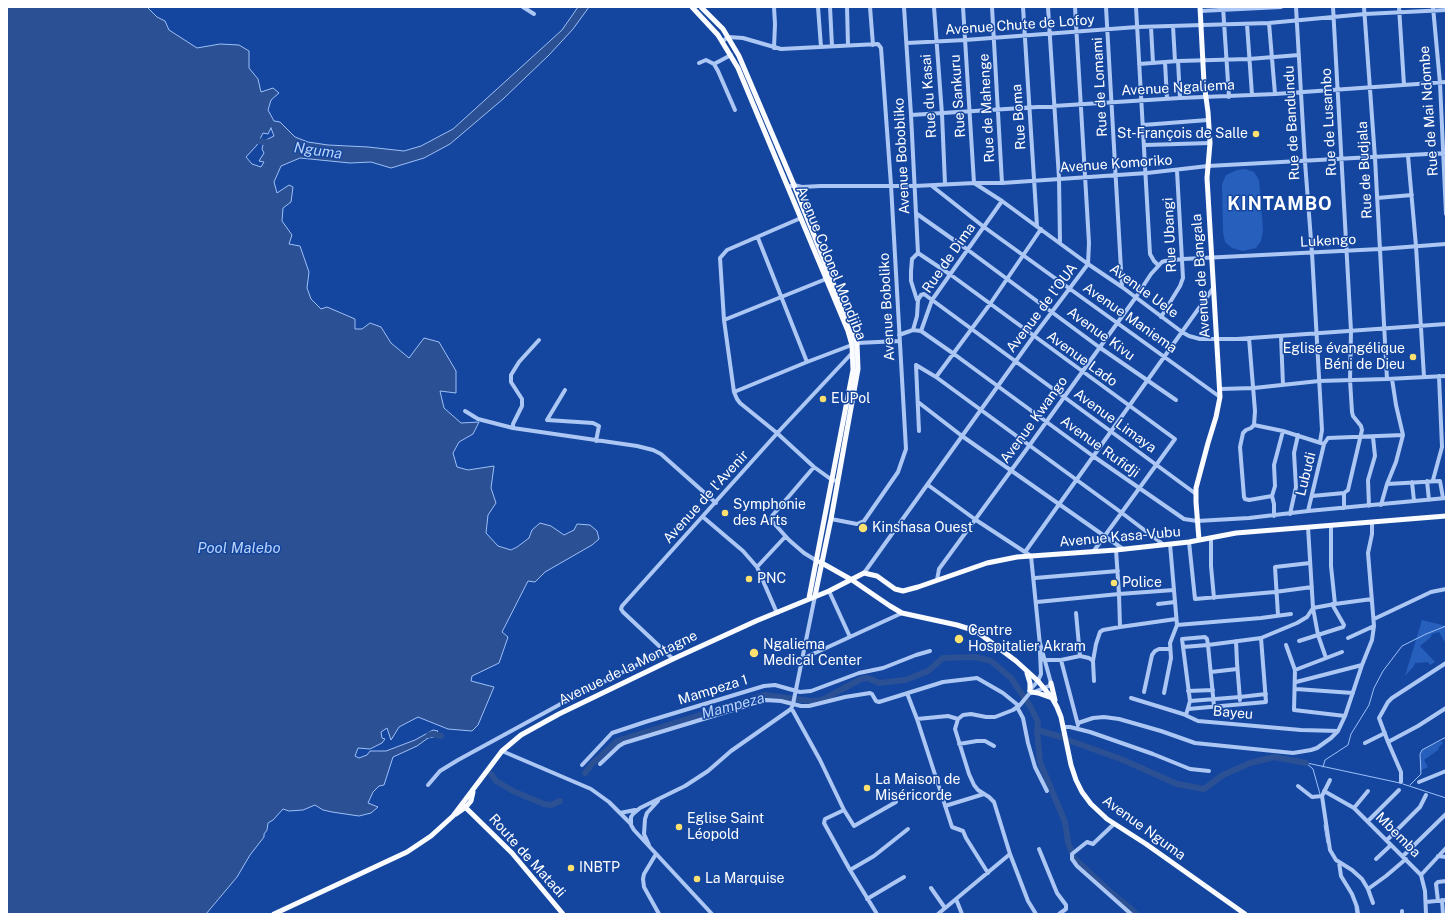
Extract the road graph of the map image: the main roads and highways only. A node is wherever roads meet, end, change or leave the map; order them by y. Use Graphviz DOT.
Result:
graph roads {
  1 [pos="692,7"];
  2 [pos="701,7"];
  3 [pos="1200,9"];
  4 [pos="856,345"];
  5 [pos="835,481"];
  6 [pos="1446,516"];
  7 [pos="1199,540"];
  8 [pos="819,562"];
  9 [pos="852,580"];
  10 [pos="815,596"];
  11 [pos="809,598"];
  12 [pos="1026,670"];
  13 [pos="1051,683"];
  14 [pos="1052,698"];
  15 [pos="1057,707"];
  16 [pos="477,785"];
  17 [pos="471,801"];
  18 [pos="464,805"];
  19 [pos="473,814"];
  20 [pos="274,914"];
  21 [pos="562,914"];
  22 [pos="1245,914"];
  1 -- 4 [label="main road, Avenue Colonel Mondjiba"];
  2 -- 4 [label="main road, Avenue Colonel Mondjiba"];
  3 -- 7 [label="main road, Avenue de Bangala"];
  4 -- 5 [label="main road, Avenue Colonel Mondjiba"];
  4 -- 5 [label="main road, Avenue Colonel Mondjiba"];
  5 -- 8 [label="main road, Avenue Colonel Mondjiba"];
  5 -- 8 [label="main road, Avenue Colonel Mondjiba"];
  6 -- 7 [label="main road, Avenue Kasa-Vubu"];
  7 -- 9 [label="main road, Avenue Kasa-Vubu"];
  8 -- 9 [label="main road, Avenue Nguma"];
  8 -- 10 [label="main road, Avenue Colonel Mondjiba"];
  8 -- 11 [label="main road, Avenue Colonel Mondjiba"];
  9 -- 10 [label="main road"];
  9 -- 12 [label="main road, Avenue Nguma"];
  10 -- 11 [label="main road"];
  11 -- 16 [label="main road, Avenue de la Montagne"];
  12 -- 14 [label="main road, Avenue Nguma"];
  12 -- 14 [label="main road"];
  13 -- 15 [label="main road"];
  14 -- 15 [label="main road, Avenue Nguma"];
  15 -- 22 [label="main road, Avenue Nguma"];
  16 -- 17 [label="main road, Avenue de la Montagne"];
  16 -- 18 [label="main road, Avenue de la Montagne"];
  17 -- 18 [label="main road, Avenue de la Montagne"];
  17 -- 19 [label="main road"];
  18 -- 19 [label="main road"];
  18 -- 20 [label="main road"];
  19 -- 21 [label="main road, Route de Matadi"];
}
